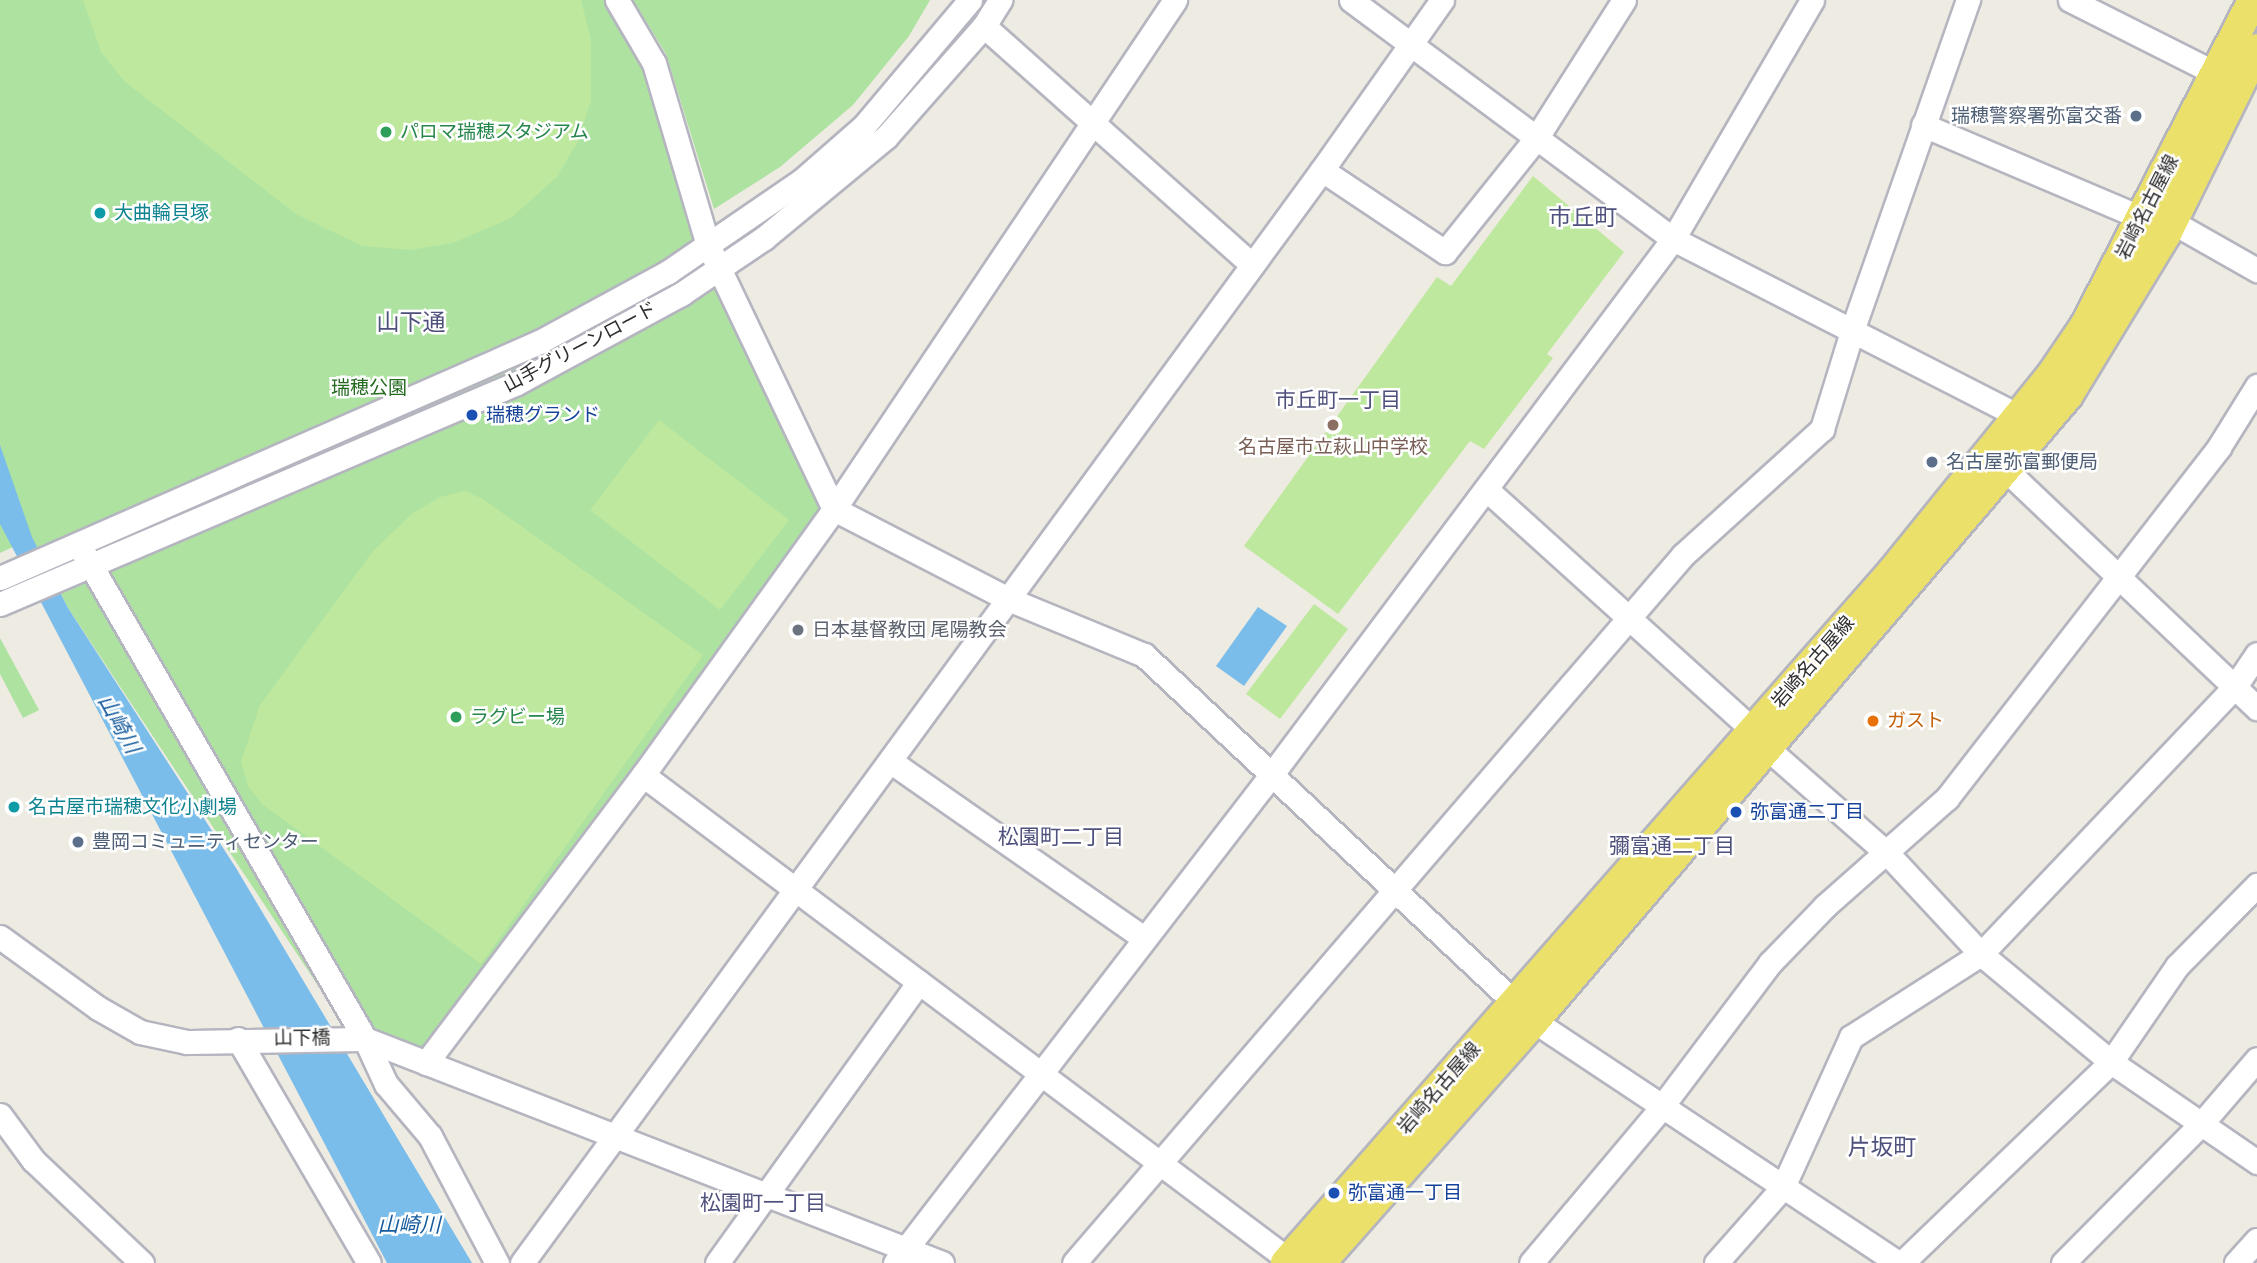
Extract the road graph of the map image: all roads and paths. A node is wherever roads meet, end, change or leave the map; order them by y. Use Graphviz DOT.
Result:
graph roads {
  1 [pos="617,0"];
  2 [pos="1000,0"];
  3 [pos="1175,0"];
  4 [pos="1351,0"];
  5 [pos="1441,0"];
  6 [pos="1624,0"];
  7 [pos="1812,0"];
  8 [pos="1968,0"];
  9 [pos="2070,0"];
  10 [pos="2253,0"];
  11 [pos="960,4"];
  12 [pos="984,26"];
  13 [pos="1411,46"];
  14 [pos="2257,49"];
  15 [pos="2215,73"];
  16 [pos="1094,124"];
  17 [pos="1923,125"];
  18 [pos="1537,137"];
  19 [pos="1322,170"];
  20 [pos="2142,218"];
  21 [pos="2172,222"];
  22 [pos="1673,239"];
  23 [pos="708,245"];
  24 [pos="1252,265"];
  25 [pos="719,269"];
  26 [pos="2257,270"];
  27 [pos="1853,328"];
  28 [pos="2257,386"];
  29 [pos="2019,416"];
  30 [pos="2006,470"];
  31 [pos="1486,489"];
  32 [pos="834,509"];
  33 [pos="73,544"];
  34 [pos="85,565"];
  35 [pos="2120,577"];
  36 [pos="0,578"];
  37 [pos="1008,599"];
  38 [pos="3,603"];
  39 [pos="1630,621"];
  40 [pos="2257,654"];
  41 [pos="2235,685"];
  42 [pos="2257,708"];
  43 [pos="1760,739"];
  44 [pos="890,761"];
  45 [pos="1272,774"];
  46 [pos="643,775"];
  47 [pos="1888,854"];
  48 [pos="2257,885"];
  49 [pos="796,889"];
  50 [pos="1398,891"];
  51 [pos="0,937"];
  52 [pos="1144,938"];
  53 [pos="1981,954"];
  54 [pos="919,982"];
  55 [pos="1524,1012"];
  56 [pos="358,1038"];
  57 [pos="245,1039"];
  58 [pos="2257,1059"];
  59 [pos="2111,1062"];
  60 [pos="426,1063"];
  61 [pos="1040,1072"];
  62 [pos="1660,1109"];
  63 [pos="0,1115"];
  64 [pos="2203,1123"];
  65 [pos="617,1134"];
  66 [pos="2257,1162"];
  67 [pos="1163,1165"];
  68 [pos="1783,1187"];
  69 [pos="766,1191"];
  70 [pos="2257,1240"];
  71 [pos="901,1256"];
  72 [pos="1288,1261"];
  73 [pos="142,1263"];
  74 [pos="369,1263"];
  75 [pos="497,1263"];
  76 [pos="522,1263"];
  77 [pos="717,1263"];
  78 [pos="942,1263"];
  79 [pos="1074,1263"];
  80 [pos="1320,1263"];
  81 [pos="1531,1263"];
  82 [pos="1716,1263"];
  83 [pos="1900,1263"];
  84 [pos="2063,1263"];
  85 [pos="2236,1263"];
  1 -- 23 [label="street"];
  2 -- 12 [label="street, 山手グリーンロード"];
  3 -- 16 [label="street"];
  4 -- 13 [label="street"];
  5 -- 13 [label="street"];
  6 -- 18 [label="street"];
  7 -- 22 [label="street"];
  8 -- 17 [label="street"];
  9 -- 15 [label="street"];
  10 -- 15 [label="main road, 岩崎名古屋線"];
  11 -- 23 [label="street, 山手グリーンロード"];
  12 -- 16 [label="street"];
  12 -- 25 [label="street, 山手グリーンロード"];
  13 -- 18 [label="street"];
  13 -- 19 [label="street"];
  14 -- 21 [label="main road, 岩崎名古屋線"];
  15 -- 20 [label="main road, 岩崎名古屋線"];
  16 -- 24 [label="street"];
  16 -- 32 [label="street"];
  17 -- 20 [label="street"];
  17 -- 27 [label="street"];
  18 -- 19 [label="street"];
  18 -- 22 [label="street"];
  19 -- 24 [label="street"];
  20 -- 29 [label="main road, 岩崎名古屋線"];
  21 -- 26 [label="street"];
  21 -- 30 [label="main road, 岩崎名古屋線"];
  22 -- 27 [label="street"];
  22 -- 31 [label="street"];
  23 -- 25 [label="street"];
  23 -- 33 [label="street, 山手グリーンロード"];
  24 -- 37 [label="street"];
  25 -- 32 [label="street"];
  25 -- 34 [label="street, 山手グリーンロード"];
  27 -- 29 [label="street"];
  27 -- 39 [label="street"];
  28 -- 35 [label="street"];
  29 -- 30 [label="street"];
  29 -- 43 [label="main road, 岩崎名古屋線"];
  30 -- 35 [label="street"];
  30 -- 43 [label="main road, 岩崎名古屋線"];
  31 -- 39 [label="street"];
  31 -- 45 [label="street"];
  32 -- 37 [label="street"];
  32 -- 46 [label="street"];
  33 -- 34 [label="street"];
  33 -- 36 [label="street, 山手グリーンロード"];
  34 -- 38 [label="street, 山手グリーンロード"];
  34 -- 56 [label="street"];
  35 -- 41 [label="street"];
  35 -- 47 [label="street"];
  37 -- 44 [label="street"];
  37 -- 45 [label="street"];
  39 -- 43 [label="street"];
  39 -- 50 [label="street"];
  40 -- 41 [label="street"];
  41 -- 42 [label="street"];
  41 -- 53 [label="street"];
  43 -- 47 [label="street"];
  43 -- 55 [label="main road, 岩崎名古屋線"];
  44 -- 49 [label="street"];
  44 -- 52 [label="street"];
  45 -- 50 [label="street"];
  45 -- 52 [label="street"];
  46 -- 49 [label="street"];
  46 -- 60 [label="street"];
  47 -- 53 [label="street"];
  47 -- 62 [label="street"];
  48 -- 59 [label="street"];
  49 -- 54 [label="street"];
  49 -- 65 [label="street"];
  50 -- 55 [label="street"];
  50 -- 67 [label="street"];
  51 -- 57 [label="street, 山下橋"];
  52 -- 61 [label="street"];
  53 -- 59 [label="street"];
  53 -- 68 [label="street"];
  54 -- 61 [label="street"];
  54 -- 69 [label="street"];
  55 -- 62 [label="street"];
  55 -- 72 [label="main road, 岩崎名古屋線"];
  55 -- 80 [label="main road, 岩崎名古屋線"];
  56 -- 57 [label="street, 山下橋"];
  56 -- 60 [label="street"];
  56 -- 75 [label="street"];
  57 -- 74 [label="street"];
  58 -- 64 [label="street"];
  59 -- 64 [label="street"];
  59 -- 83 [label="street"];
  60 -- 65 [label="street"];
  61 -- 67 [label="street"];
  61 -- 71 [label="street"];
  62 -- 68 [label="street"];
  62 -- 81 [label="street"];
  63 -- 73 [label="street"];
  64 -- 66 [label="street"];
  64 -- 84 [label="street"];
  65 -- 69 [label="street"];
  65 -- 76 [label="street"];
  67 -- 72 [label="street"];
  67 -- 79 [label="street"];
  68 -- 82 [label="street"];
  68 -- 83 [label="street"];
  69 -- 71 [label="street"];
  69 -- 77 [label="street"];
  70 -- 85 [label="street"];
  71 -- 78 [label="street"];
}
